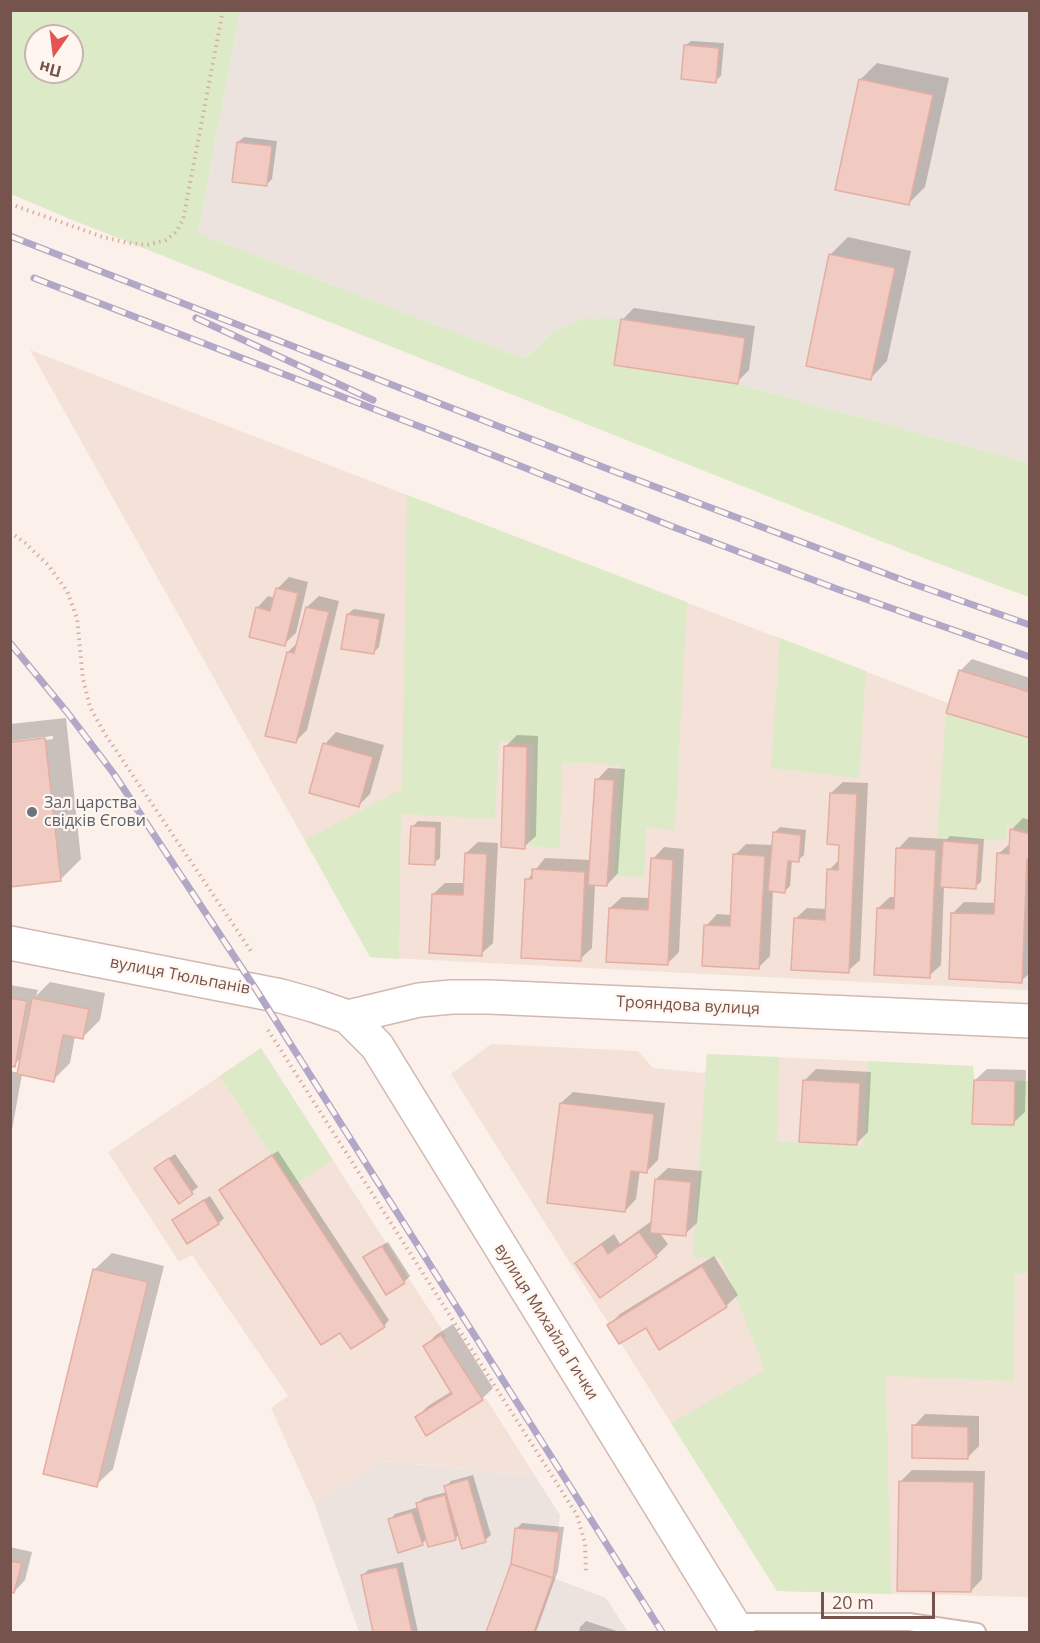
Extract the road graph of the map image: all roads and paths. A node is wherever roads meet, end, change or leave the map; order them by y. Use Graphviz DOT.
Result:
graph roads {
  1 [pos="222,10"];
  2 [pos="10,204"];
  3 [pos="10,532"];
  4 [pos="10,943"];
  5 [pos="241,988"];
  6 [pos="281,996"];
  7 [pos="348,1017"];
  8 [pos="1029,1021"];
  9 [pos="586,1574"];
  10 [pos="734,1627"];
  11 [pos="977,1632"];
  1 -- 2 [label="path"];
  3 -- 6 [label="path"];
  4 -- 5 [label="street, вулиця Тюльпанів"];
  5 -- 6 [label="street, вулиця Тюльпанів"];
  5 -- 9 [label="path"];
  6 -- 7 [label="street, вулиця Тюльпанів"];
  7 -- 8 [label="street, Трояндова вулиця"];
  7 -- 10 [label="street, вулиця Михайла Гички"];
  10 -- 11 [label="lane"];
}
